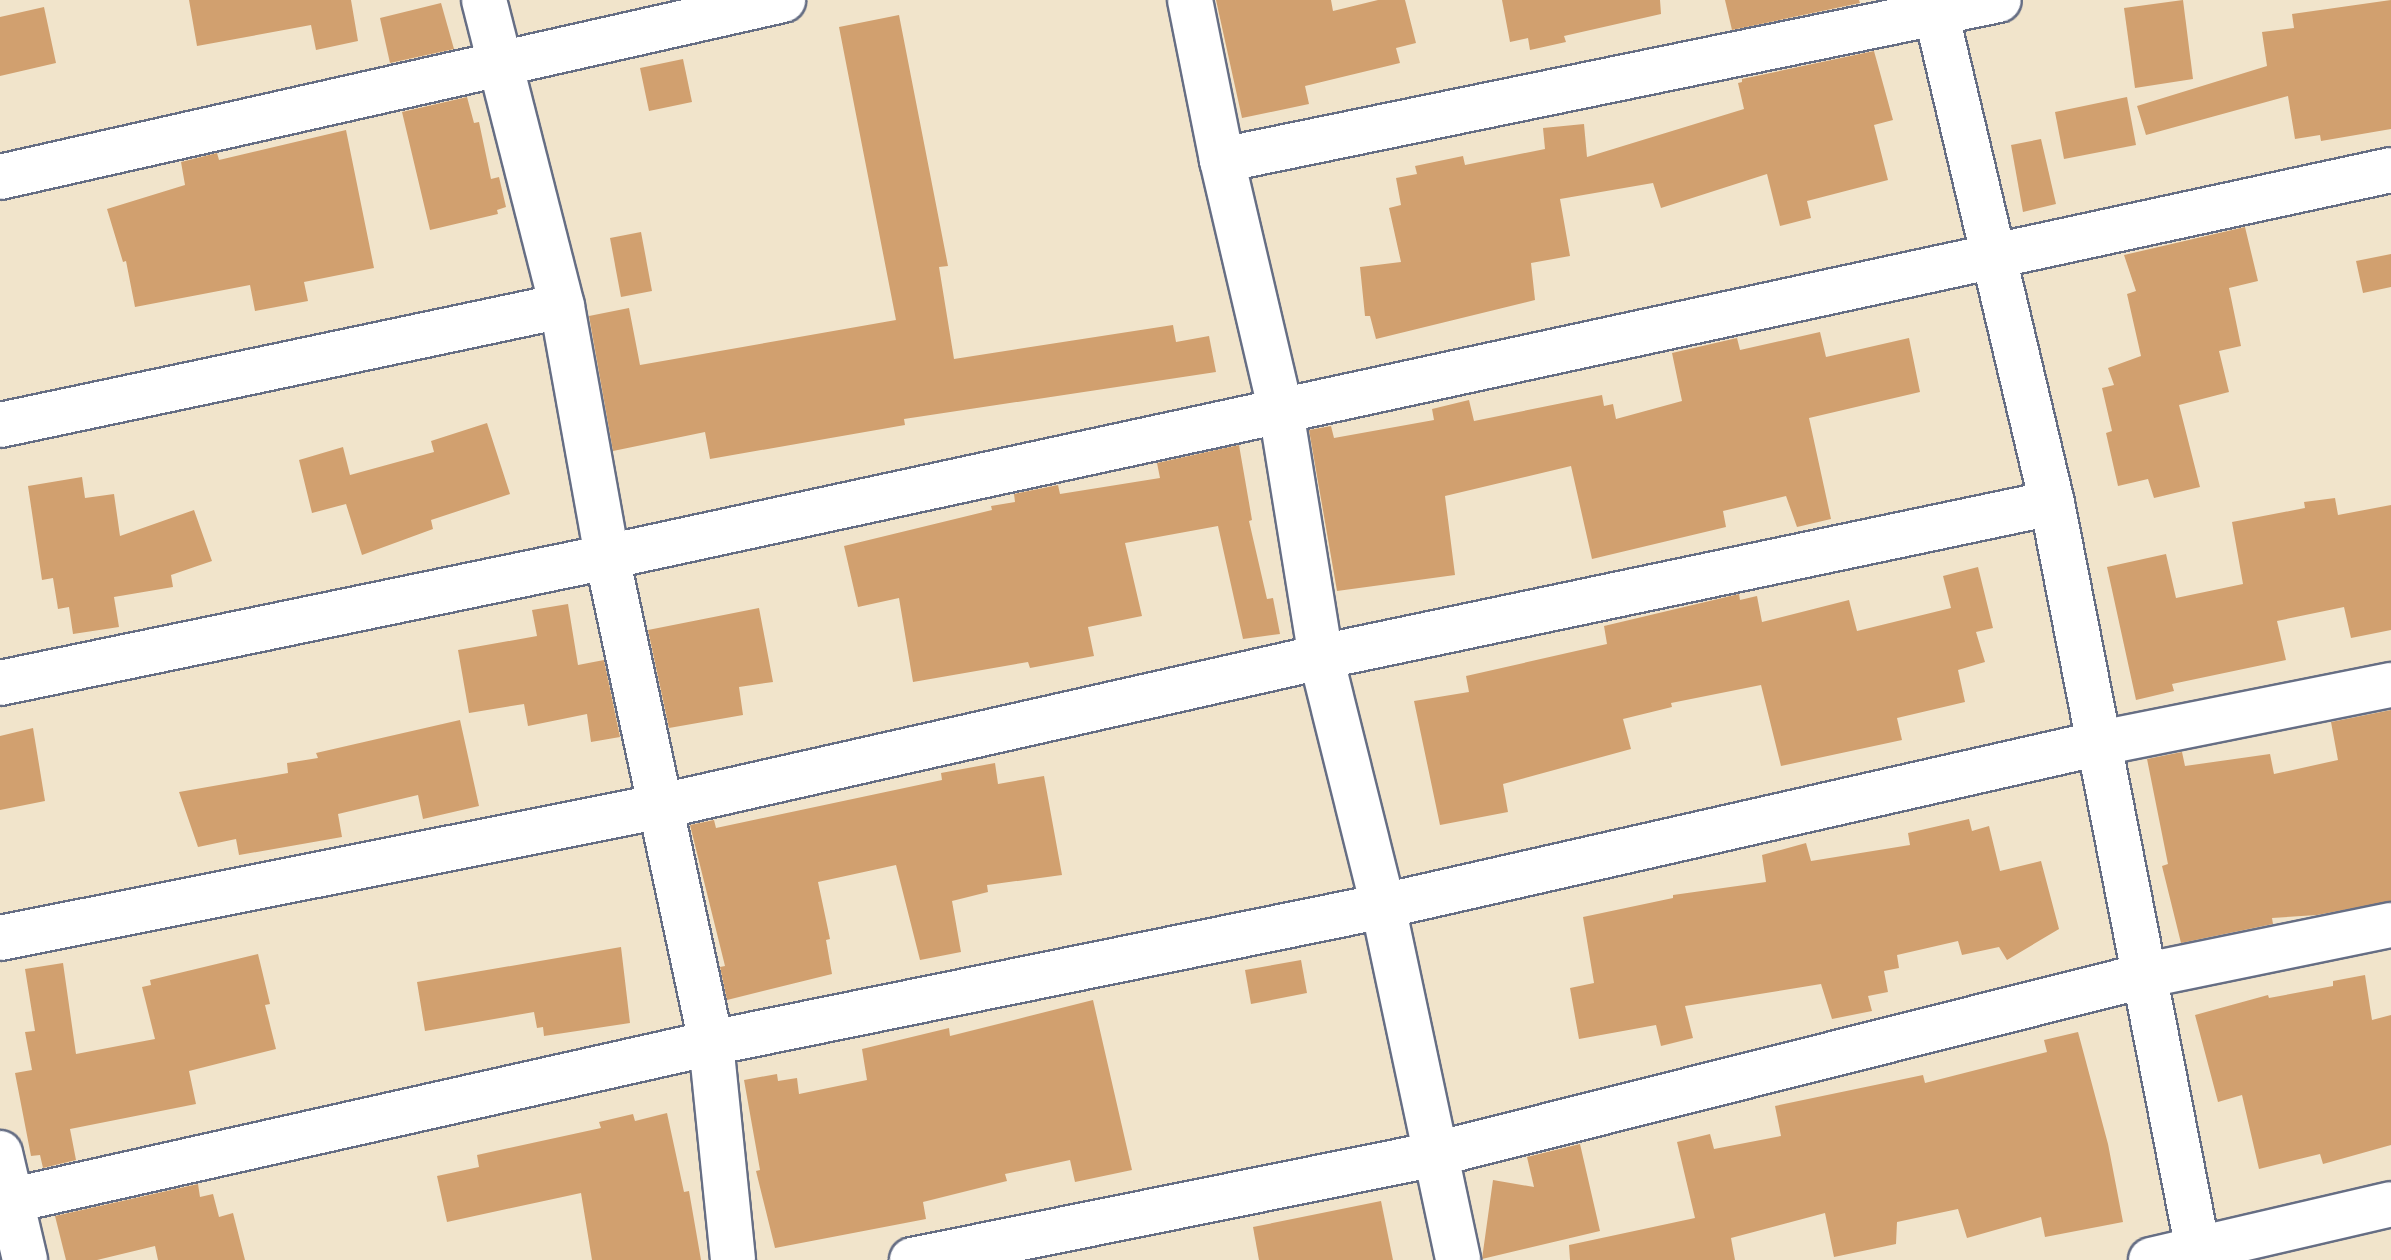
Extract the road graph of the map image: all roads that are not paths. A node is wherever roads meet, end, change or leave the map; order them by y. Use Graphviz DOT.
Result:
graph roads {
  1 [pos="484,0"];
  2 [pos="783,0"];
  3 [pos="1190,0"];
  4 [pos="1999,0"];
  5 [pos="1934,7"];
  6 [pos="500,65"];
  7 [pos="1222,160"];
  8 [pos="2391,170"];
  9 [pos="0,177"];
  10 [pos="1995,257"];
  11 [pos="562,306"];
  12 [pos="1281,411"];
  13 [pos="0,425"];
  14 [pos="2052,503"];
  15 [pos="607,557"];
  16 [pos="1321,657"];
  17 [pos="0,683"];
  18 [pos="2391,685"];
  19 [pos="2100,743"];
  20 [pos="662,806"];
  21 [pos="1383,906"];
  22 [pos="2391,925"];
  23 [pos="0,938"];
  24 [pos="2147,975"];
  25 [pos="711,1043"];
  26 [pos="0,1153"];
  27 [pos="1436,1154"];
  28 [pos="6,1201"];
  29 [pos="2391,1204"];
  30 [pos="2200,1256"];
  31 [pos="25,1260"];
  32 [pos="733,1260"];
  33 [pos="912,1260"];
  34 [pos="1458,1260"];
  35 [pos="2151,1260"];
  1 -- 6 [label="street"];
  2 -- 6 [label="street"];
  3 -- 7 [label="street"];
  4 -- 5 [label="street"];
  5 -- 7 [label="street"];
  5 -- 10 [label="street"];
  6 -- 9 [label="street"];
  6 -- 11 [label="street"];
  7 -- 12 [label="street"];
  8 -- 10 [label="street"];
  10 -- 12 [label="street"];
  10 -- 14 [label="street"];
  11 -- 13 [label="street"];
  11 -- 15 [label="street"];
  12 -- 15 [label="street"];
  12 -- 16 [label="street"];
  14 -- 16 [label="street"];
  14 -- 19 [label="street"];
  15 -- 17 [label="street"];
  15 -- 20 [label="street"];
  16 -- 20 [label="street"];
  16 -- 21 [label="street"];
  18 -- 19 [label="street"];
  19 -- 21 [label="street"];
  19 -- 24 [label="street"];
  20 -- 23 [label="street"];
  20 -- 25 [label="street"];
  21 -- 25 [label="street"];
  21 -- 27 [label="street"];
  22 -- 24 [label="street"];
  24 -- 27 [label="street"];
  24 -- 30 [label="street"];
  25 -- 28 [label="street"];
  25 -- 32 [label="street"];
  26 -- 28 [label="street"];
  27 -- 33 [label="street"];
  27 -- 34 [label="street"];
  28 -- 31 [label="street"];
  29 -- 30 [label="street"];
  30 -- 35 [label="street"];
}
